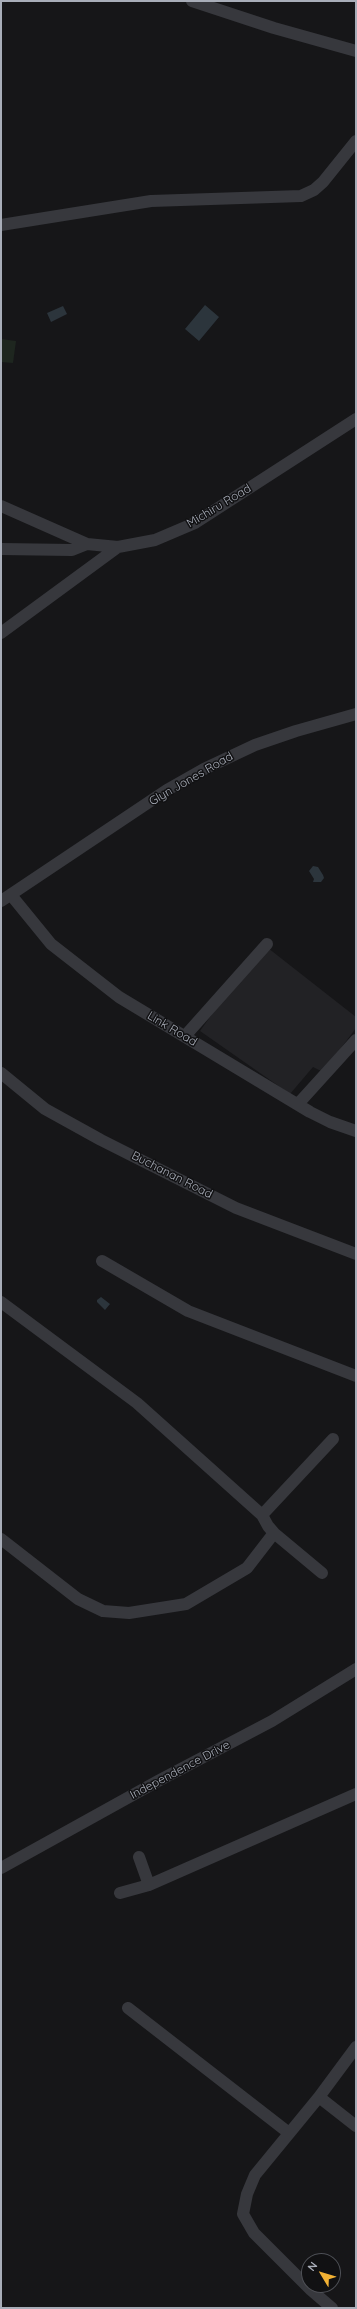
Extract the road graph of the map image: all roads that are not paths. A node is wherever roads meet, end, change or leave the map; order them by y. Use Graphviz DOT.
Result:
graph roads {
  1 [pos="192,1"];
  2 [pos="356,51"];
  3 [pos="356,141"];
  4 [pos="1,225"];
  5 [pos="356,419"];
  6 [pos="1,506"];
  7 [pos="87,544"];
  8 [pos="118,547"];
  9 [pos="1,550"];
  10 [pos="1,633"];
  11 [pos="356,714"];
  12 [pos="6,898"];
  13 [pos="267,944"];
  14 [pos="185,1036"];
  15 [pos="356,1040"];
  16 [pos="1,1073"];
  17 [pos="298,1104"];
  18 [pos="356,1131"];
  19 [pos="356,1254"];
  20 [pos="102,1261"];
  21 [pos="1,1302"];
  22 [pos="356,1376"];
  23 [pos="333,1439"];
  24 [pos="262,1515"];
  25 [pos="274,1533"];
  26 [pos="1,1539"];
  27 [pos="322,1573"];
  28 [pos="356,1669"];
  29 [pos="356,1794"];
  30 [pos="139,1857"];
  31 [pos="1,1868"];
  32 [pos="149,1885"];
  33 [pos="120,1893"];
  34 [pos="128,2008"];
  35 [pos="356,2047"];
  36 [pos="319,2097"];
  37 [pos="356,2126"];
  38 [pos="289,2133"];
  39 [pos="332,2308"];
  1 -- 2 [label="street"];
  3 -- 4 [label="street"];
  5 -- 8 [label="street, Michiru Road"];
  6 -- 7 [label="street, Michiru Road"];
  7 -- 8 [label="street, Michiru Road"];
  7 -- 9 [label="street"];
  8 -- 10 [label="street"];
  11 -- 12 [label="street, Glyn Jones Road"];
  12 -- 14 [label="street, Link Road"];
  13 -- 14 [label="street"];
  14 -- 17 [label="street, Link Road"];
  15 -- 17 [label="street"];
  16 -- 19 [label="street, Buchanan Road"];
  17 -- 18 [label="street, Link Road"];
  20 -- 22 [label="street"];
  21 -- 24 [label="street"];
  23 -- 24 [label="street"];
  24 -- 25 [label="street"];
  25 -- 26 [label="street"];
  25 -- 27 [label="street"];
  28 -- 31 [label="street, Independence Drive"];
  29 -- 32 [label="street"];
  30 -- 32 [label="street"];
  32 -- 33 [label="street"];
  34 -- 38 [label="street"];
  35 -- 36 [label="street"];
  36 -- 37 [label="street"];
  36 -- 38 [label="street"];
  38 -- 39 [label="street"];
}
